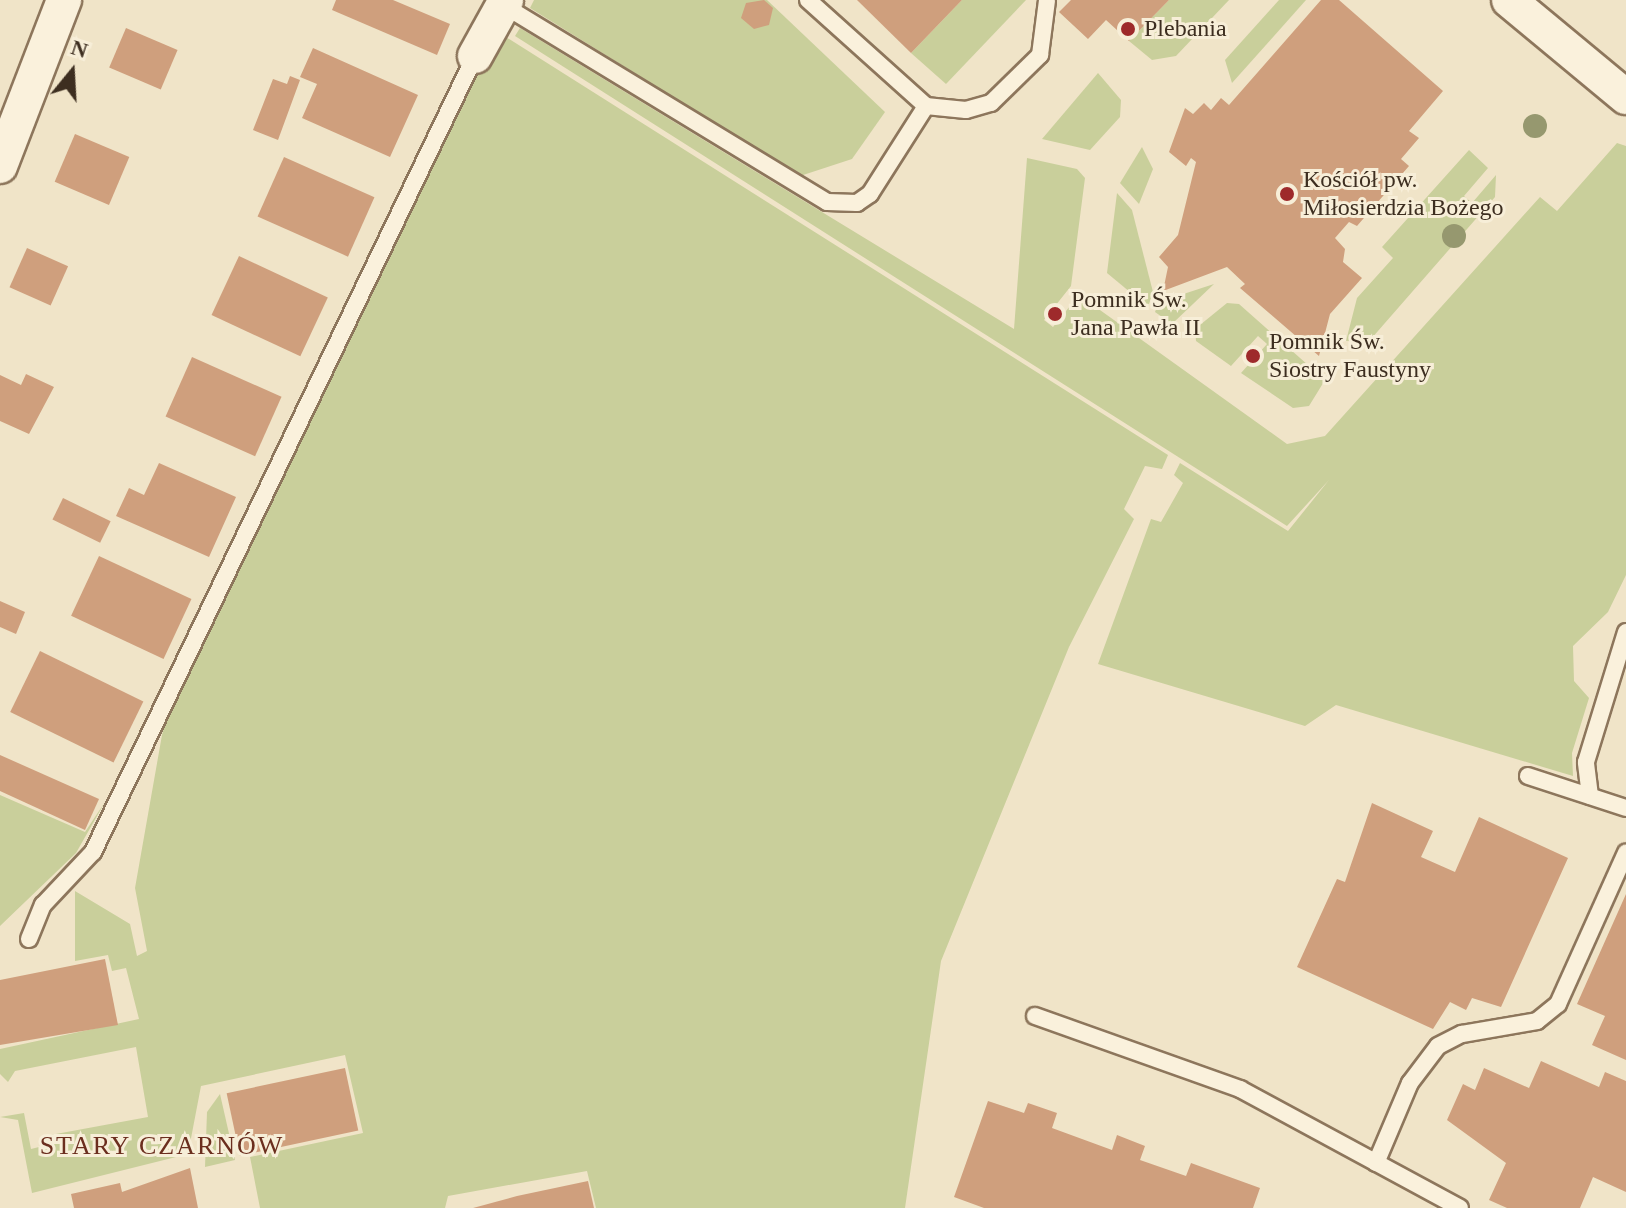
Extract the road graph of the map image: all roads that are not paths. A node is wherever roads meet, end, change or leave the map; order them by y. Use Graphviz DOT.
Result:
graph roads {
  1 [pos="64,0"];
  2 [pos="808,0"];
  3 [pos="1047,0"];
  4 [pos="1509,0"];
  5 [pos="500,2"];
  6 [pos="475,56"];
  7 [pos="1626,97"];
  8 [pos="926,106"];
  9 [pos="0,166"];
  10 [pos="1626,632"];
  11 [pos="1528,776"];
  12 [pos="1590,796"];
  13 [pos="1626,808"];
  14 [pos="1626,853"];
  15 [pos="29,939"];
  16 [pos="1035,1016"];
  17 [pos="1376,1163"];
  18 [pos="1460,1208"];
  1 -- 9 [label="street"];
  2 -- 8 [label="lane"];
  3 -- 8 [label="lane"];
  4 -- 7 [label="street"];
  5 -- 6 [label="street"];
  5 -- 8 [label="lane"];
  6 -- 15 [label="lane"];
  10 -- 12 [label="lane"];
  11 -- 12 [label="lane"];
  12 -- 13 [label="lane"];
  14 -- 17 [label="lane"];
  16 -- 17 [label="lane"];
  17 -- 18 [label="lane"];
}
